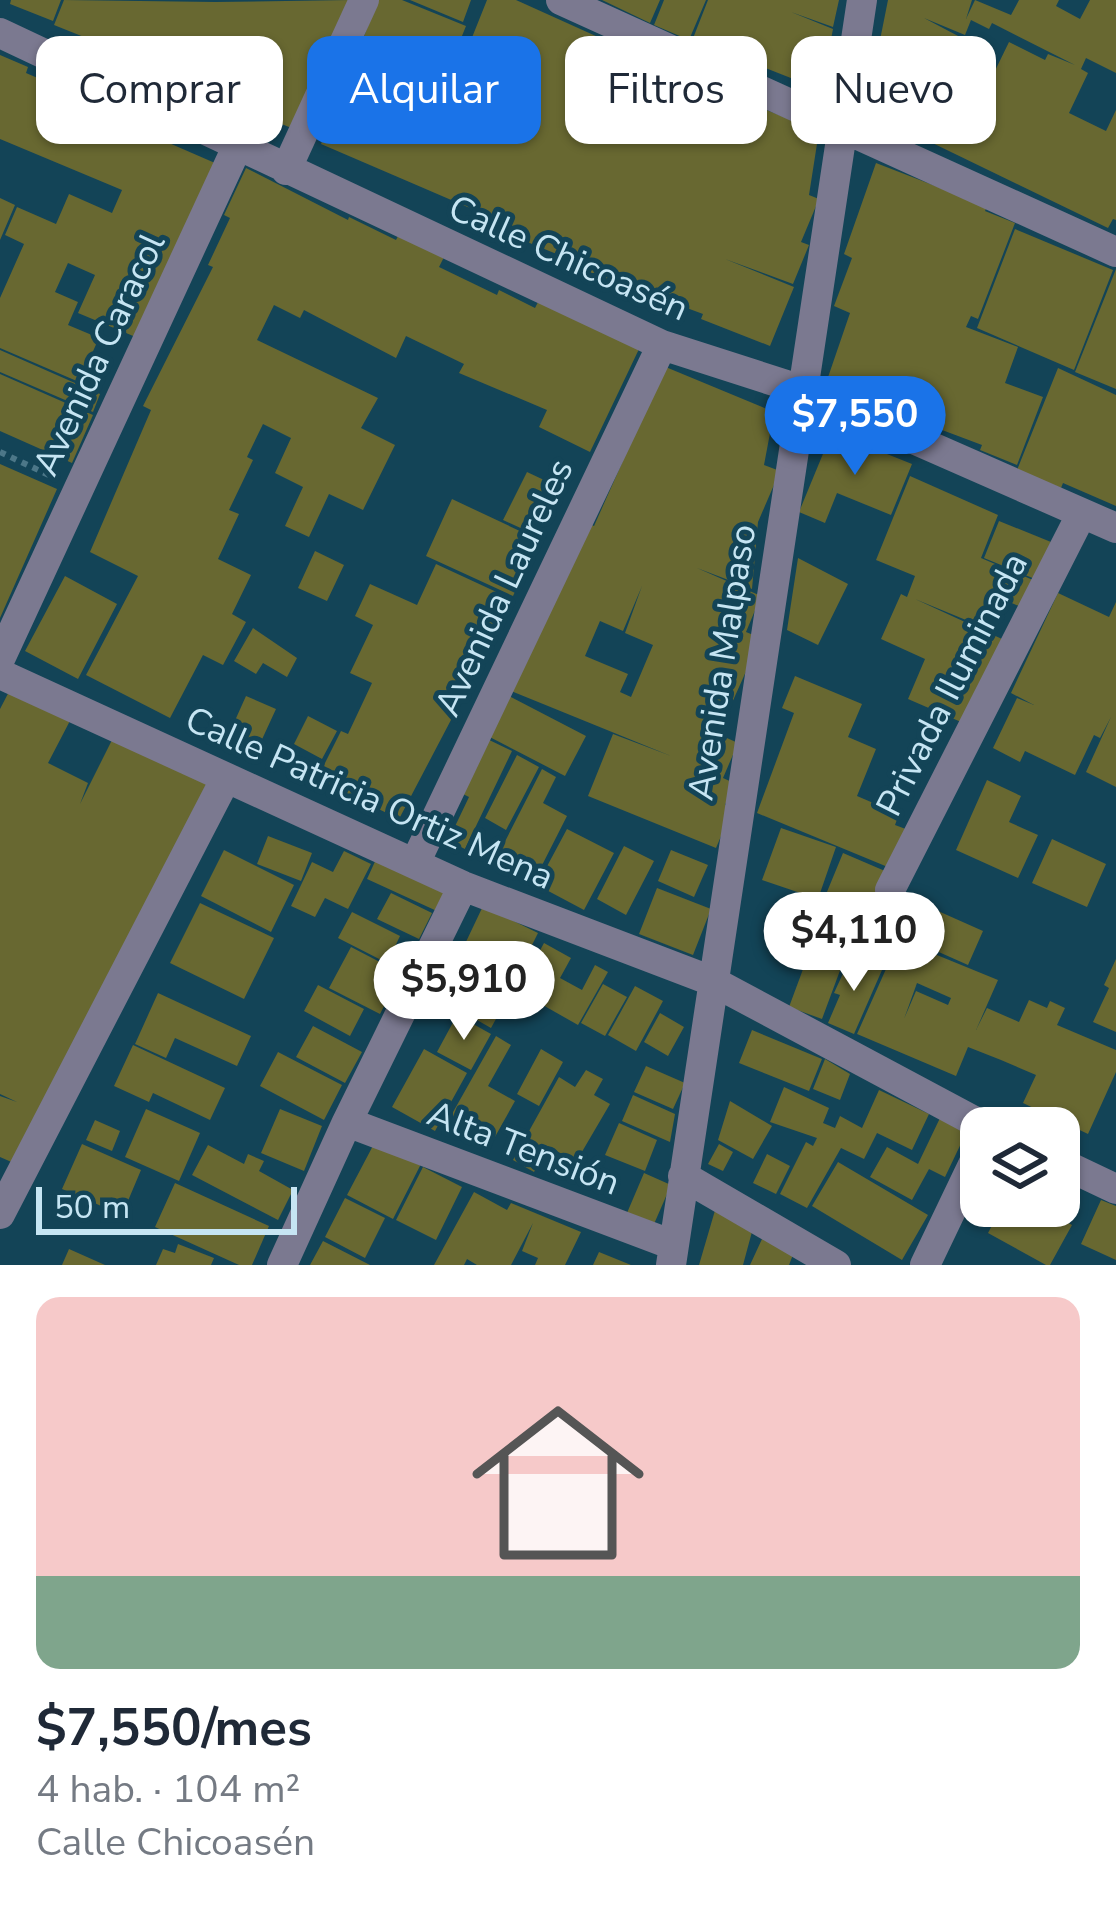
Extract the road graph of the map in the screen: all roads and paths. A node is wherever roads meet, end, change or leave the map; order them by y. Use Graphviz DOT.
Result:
graph roads {
  1 [pos="364,0"];
  2 [pos="561,0"];
  3 [pos="862,0"];
  4 [pos="0,33"];
  5 [pos="857,36"];
  6 [pos="791,105"];
  7 [pos="842,144"];
  8 [pos="877,144"];
  9 [pos="237,147"];
  10 [pos="286,170"];
  11 [pos="1116,251"];
  12 [pos="662,345"];
  13 [pos="802,390"];
  14 [pos="0,452"];
  15 [pos="79,488"];
  16 [pos="1082,513"];
  17 [pos="1116,528"];
  18 [pos="0,659"];
  19 [pos="0,674"];
  20 [pos="226,778"];
  21 [pos="415,863"];
  22 [pos="463,886"];
  23 [pos="890,890"];
  24 [pos="712,981"];
  25 [pos="960,1114"];
  26 [pos="346,1123"];
  27 [pos="1080,1172"];
  28 [pos="683,1176"];
  29 [pos="1116,1189"];
  30 [pos="960,1192"];
  31 [pos="0,1214"];
  32 [pos="672,1255"];
  33 [pos="282,1265"];
  34 [pos="836,1265"];
  35 [pos="925,1265"];
  1 -- 10 [label="street"];
  2 -- 6 [label="street"];
  3 -- 5 [label="street, Avenida Malpaso"];
  4 -- 9 [label="street, Calle Chicoasén"];
  7 -- 13 [label="street, Avenida Malpaso"];
  8 -- 11 [label="street"];
  9 -- 10 [label="street, Calle Chicoasén"];
  9 -- 15 [label="street, Avenida Caracol"];
  10 -- 12 [label="street, Calle Chicoasén"];
  12 -- 13 [label="street, Calle Chicoasén"];
  12 -- 21 [label="street, Avenida Laureles"];
  13 -- 16 [label="street, Calle Chicoasén"];
  13 -- 24 [label="street, Avenida Malpaso"];
  14 -- 15 [label="path"];
  15 -- 18 [label="street, Avenida Caracol"];
  16 -- 17 [label="street, Calle Chicoasén"];
  16 -- 23 [label="street, Privada Iluminada"];
  19 -- 20 [label="street, Calle Patricia Ortiz Mena"];
  20 -- 21 [label="street, Calle Patricia Ortiz Mena"];
  20 -- 31 [label="street"];
  21 -- 22 [label="street, Calle Patricia Ortiz Mena"];
  22 -- 24 [label="street, Calle Patricia Ortiz Mena"];
  22 -- 26 [label="street"];
  24 -- 25 [label="street, Calle Patricia Ortiz Mena"];
  24 -- 28 [label="street, Avenida Malpaso"];
  26 -- 32 [label="street, Alta Tensión"];
  26 -- 33 [label="street"];
  27 -- 29 [label="street"];
  28 -- 32 [label="street, Avenida Malpaso"];
  28 -- 34 [label="street"];
  30 -- 35 [label="street"];
}
